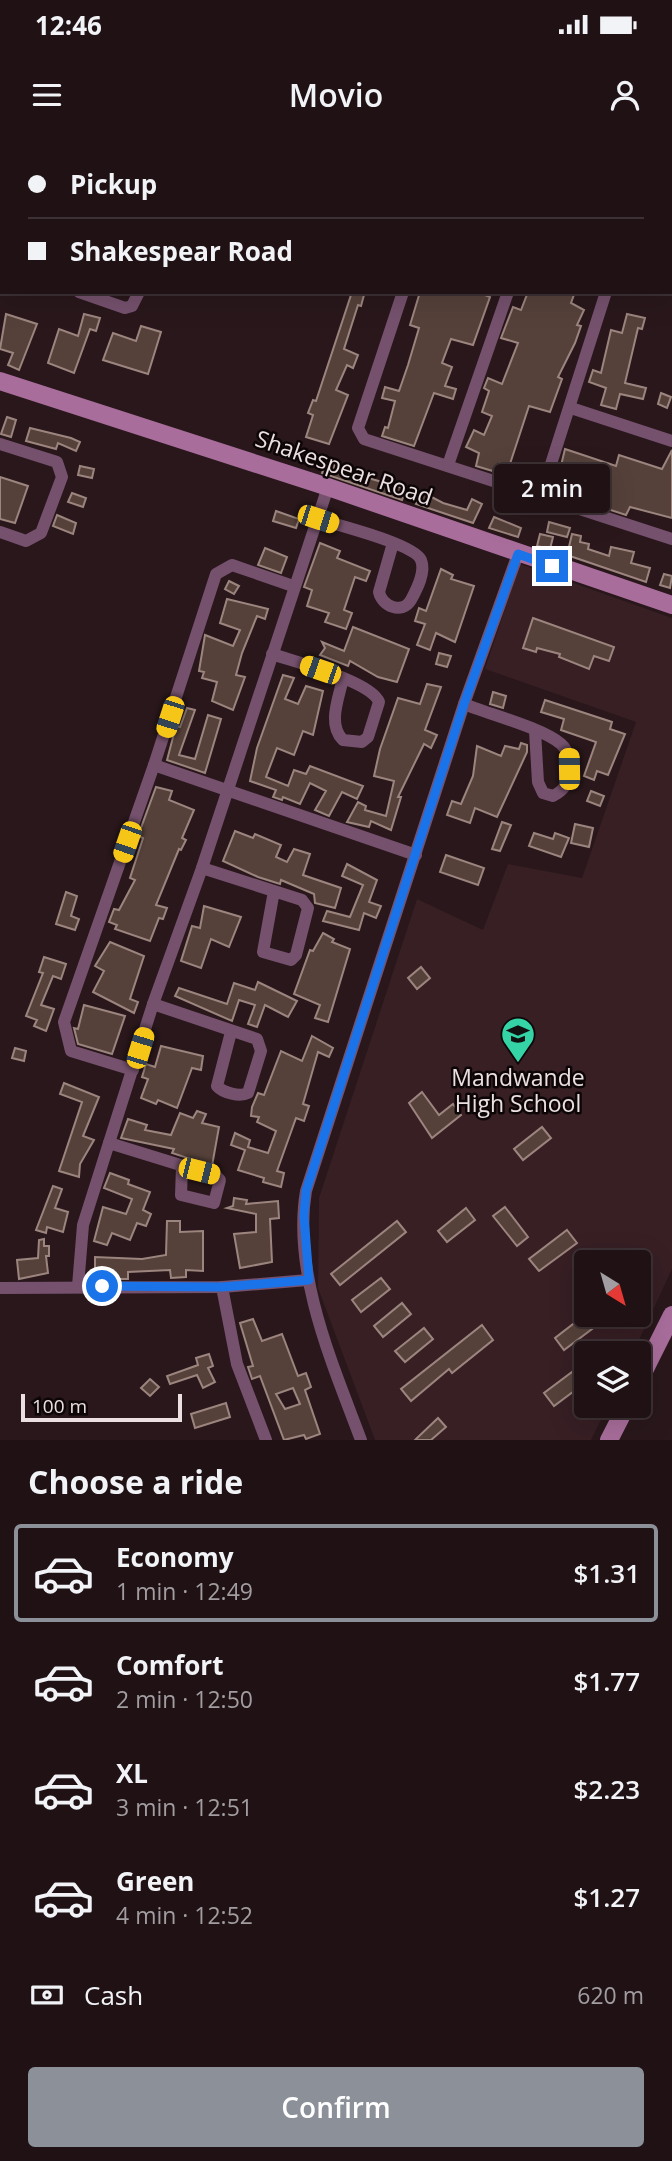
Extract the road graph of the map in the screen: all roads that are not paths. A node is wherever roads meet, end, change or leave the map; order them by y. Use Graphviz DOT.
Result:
graph roads {
  1 [pos="85,294"];
  2 [pos="138,294"];
  3 [pos="402,294"];
  4 [pos="507,294"];
  5 [pos="605,294"];
  6 [pos="0,382"];
  7 [pos="570,408"];
  8 [pos="672,441"];
  9 [pos="0,443"];
  10 [pos="448,465"];
  11 [pos="328,487"];
  12 [pos="546,498"];
  13 [pos="318,519"];
  14 [pos="0,532"];
  15 [pos="672,539"];
  16 [pos="393,543"];
  17 [pos="518,554"];
  18 [pos="293,586"];
  19 [pos="672,605"];
  20 [pos="272,654"];
  21 [pos="343,678"];
  22 [pos="464,704"];
  23 [pos="536,732"];
  24 [pos="154,765"];
  25 [pos="226,788"];
  26 [pos="416,855"];
  27 [pos="202,868"];
  28 [pos="274,891"];
  29 [pos="153,1004"];
  30 [pos="231,1032"];
  31 [pos="133,1070"];
  32 [pos="110,1143"];
  33 [pos="182,1167"];
  34 [pos="309,1280"];
  35 [pos="78,1286"];
  36 [pos="222,1287"];
  37 [pos="0,1288"];
  38 [pos="672,1315"];
  39 [pos="651,1357"];
  40 [pos="620,1418"];
  41 [pos="266,1440"];
  42 [pos="361,1440"];
  43 [pos="609,1440"];
  1 -- 2 [label="street"];
  3 -- 10 [label="street"];
  4 -- 10 [label="street"];
  5 -- 7 [label="street"];
  6 -- 11 [label="street, Shakespear Road"];
  7 -- 8 [label="street"];
  7 -- 12 [label="street"];
  9 -- 14 [label="street"];
  10 -- 12 [label="street"];
  11 -- 13 [label="street"];
  11 -- 17 [label="street, Shakespear Road"];
  12 -- 15 [label="street"];
  13 -- 16 [label="street"];
  13 -- 18 [label="street"];
  16 -- 16 [label="street"];
  17 -- 19 [label="street, Shakespear Road"];
  17 -- 22 [label="street"];
  18 -- 20 [label="street"];
  18 -- 24 [label="street"];
  20 -- 21 [label="street"];
  20 -- 25 [label="street"];
  21 -- 21 [label="street"];
  22 -- 23 [label="street"];
  22 -- 26 [label="street"];
  23 -- 23 [label="street"];
  24 -- 25 [label="street"];
  24 -- 31 [label="street"];
  25 -- 26 [label="street"];
  25 -- 27 [label="street"];
  26 -- 34 [label="street"];
  27 -- 28 [label="street"];
  27 -- 29 [label="street"];
  28 -- 28 [label="street"];
  29 -- 30 [label="street"];
  29 -- 31 [label="street"];
  30 -- 30 [label="street"];
  31 -- 32 [label="street"];
  32 -- 33 [label="street"];
  32 -- 35 [label="street"];
  34 -- 36 [label="street"];
  34 -- 42 [label="street"];
  35 -- 36 [label="street"];
  35 -- 37 [label="street"];
  36 -- 41 [label="street"];
  38 -- 39 [label="street"];
  40 -- 43 [label="street"];
}
